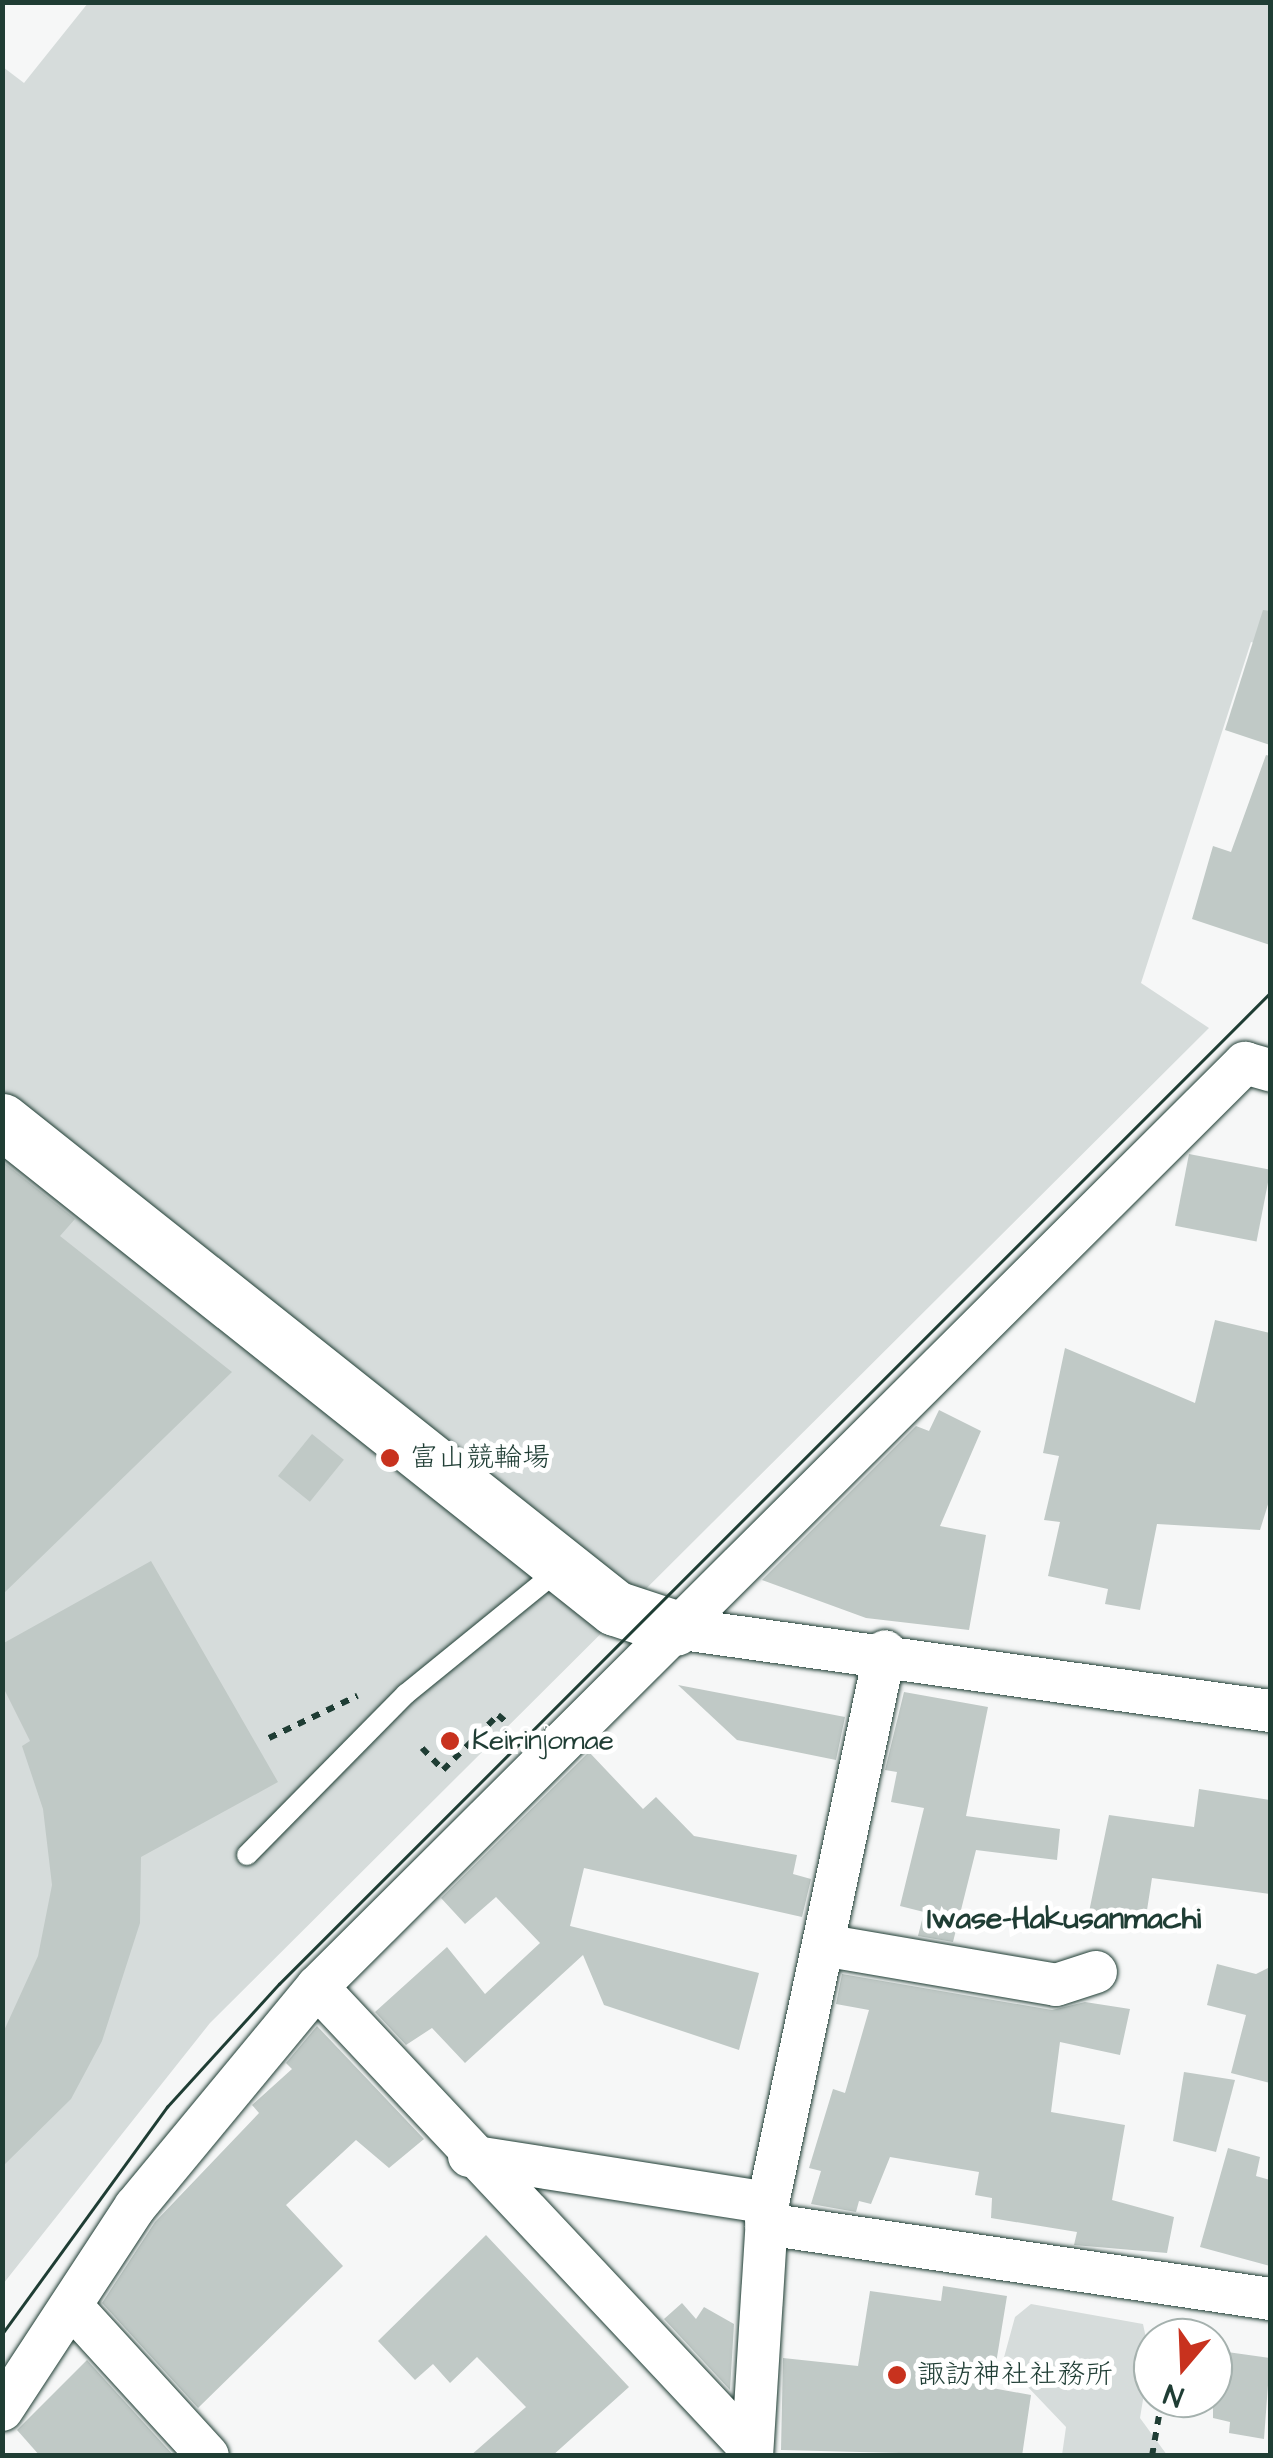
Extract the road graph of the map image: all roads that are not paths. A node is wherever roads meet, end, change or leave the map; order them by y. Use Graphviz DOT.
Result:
graph roads {
  1 [pos="1270,1070"];
  2 [pos="2,1121"];
  3 [pos="562,1568"];
  4 [pos="676,1628"];
  5 [pos="885,1651"];
  6 [pos="1270,1711"];
  7 [pos="247,1855"];
  8 [pos="823,1945"];
  9 [pos="1096,1972"];
  10 [pos="317,1987"];
  11 [pos="469,2156"];
  12 [pos="767,2214"];
  13 [pos="1270,2299"];
  14 [pos="73,2308"];
  15 [pos="2,2410"];
  16 [pos="752,2452"];
  17 [pos="208,2456"];
  1 -- 4 [label="street"];
  2 -- 3 [label="street"];
  3 -- 4 [label="street"];
  3 -- 7 [label="lane"];
  4 -- 5 [label="street"];
  4 -- 10 [label="street"];
  5 -- 6 [label="street"];
  5 -- 8 [label="street"];
  8 -- 9 [label="street"];
  8 -- 12 [label="street"];
  10 -- 11 [label="street"];
  10 -- 14 [label="street"];
  11 -- 12 [label="street"];
  11 -- 16 [label="street"];
  12 -- 13 [label="street"];
  12 -- 16 [label="street"];
  14 -- 15 [label="street"];
  14 -- 17 [label="street"];
}
